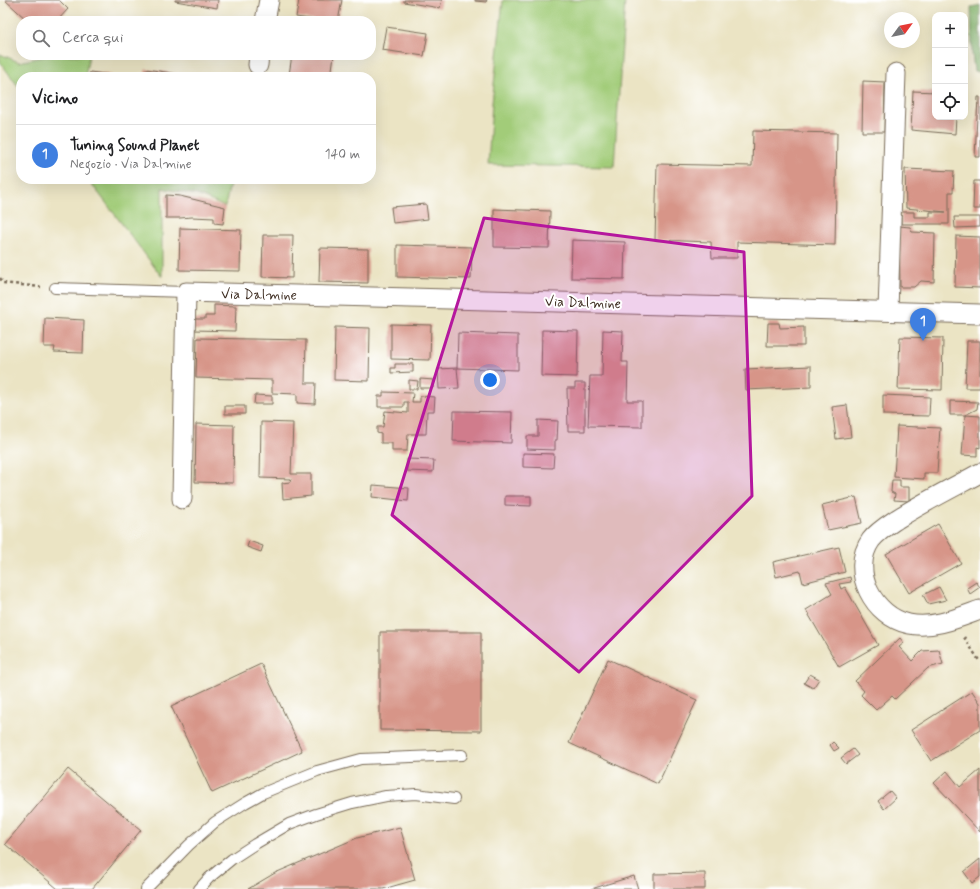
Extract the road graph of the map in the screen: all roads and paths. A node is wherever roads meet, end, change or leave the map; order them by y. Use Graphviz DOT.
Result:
graph roads {
  1 [pos="269,0"];
  2 [pos="266,16"];
  3 [pos="896,73"];
  4 [pos="0,278"];
  5 [pos="55,288"];
  6 [pos="186,292"];
  7 [pos="888,311"];
  8 [pos="980,314"];
  9 [pos="980,473"];
  10 [pos="182,499"];
  11 [pos="980,610"];
  12 [pos="952,620"];
  13 [pos="980,662"];
  14 [pos="462,755"];
  15 [pos="454,799"];
  16 [pos="146,889"];
  17 [pos="200,889"];
  1 -- 2 [label="street"];
  3 -- 7 [label="street"];
  4 -- 5 [label="path"];
  5 -- 6 [label="lane"];
  6 -- 7 [label="street, Via Dalmine"];
  6 -- 10 [label="street"];
  7 -- 8 [label="street, Via Dalmine"];
  9 -- 12 [label="street"];
  11 -- 12 [label="street"];
  12 -- 13 [label="path"];
  14 -- 16 [label="lane"];
  15 -- 17 [label="lane"];
}
